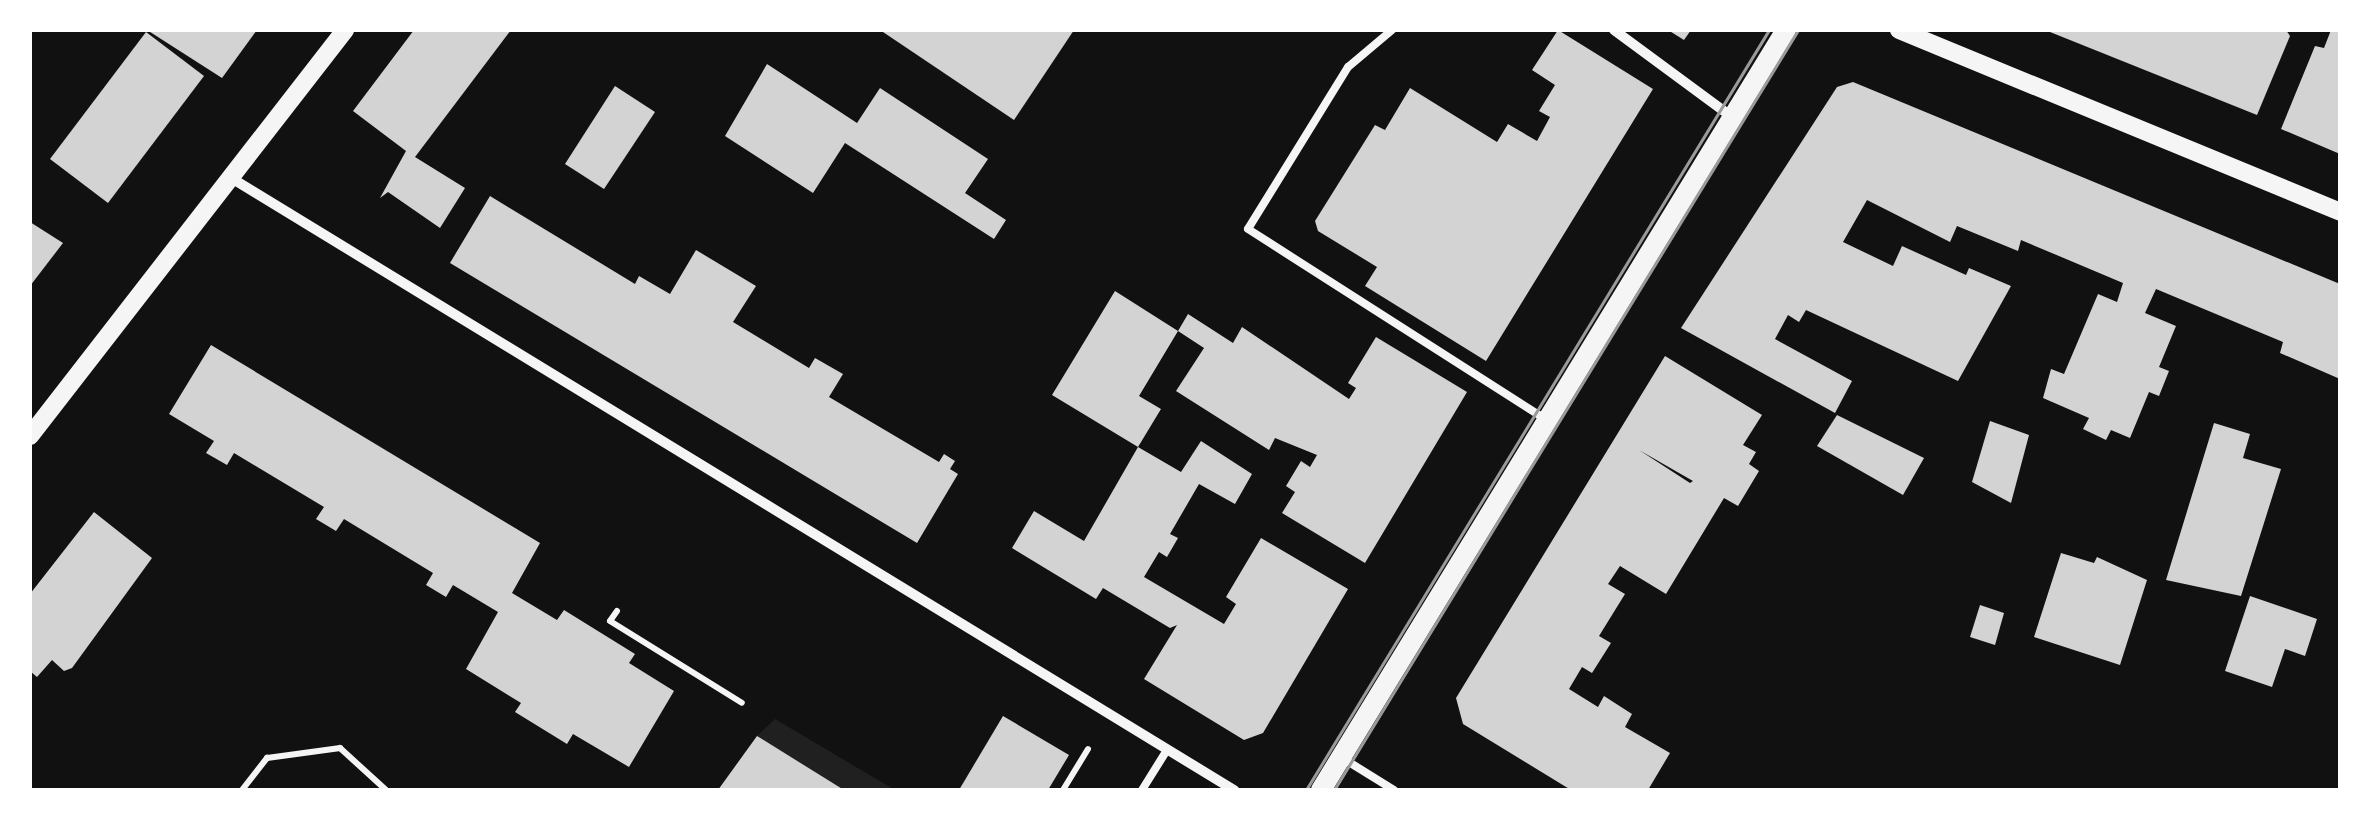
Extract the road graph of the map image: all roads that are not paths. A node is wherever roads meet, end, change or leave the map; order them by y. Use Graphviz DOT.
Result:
graph roads {
  1 [pos="345,30"];
  2 [pos="1392,30"];
  3 [pos="1614,30"];
  4 [pos="1786,30"];
  5 [pos="1898,30"];
  6 [pos="1732,117"];
  7 [pos="228,176"];
  8 [pos="2340,212"];
  9 [pos="1547,420"];
  10 [pos="30,436"];
  11 [pos="1166,750"];
  12 [pos="1341,756"];
  13 [pos="1142,790"];
  14 [pos="1234,790"];
  15 [pos="1321,790"];
  16 [pos="1394,790"];
  1 -- 7 [label="street"];
  2 -- 9 [label="lane"];
  3 -- 6 [label="street"];
  4 -- 6 [label="main road"];
  5 -- 8 [label="street"];
  6 -- 9 [label="main road"];
  7 -- 10 [label="street"];
  7 -- 11 [label="street"];
  9 -- 12 [label="main road"];
  11 -- 13 [label="lane"];
  11 -- 14 [label="street"];
  12 -- 15 [label="main road"];
  12 -- 16 [label="lane"];
}
